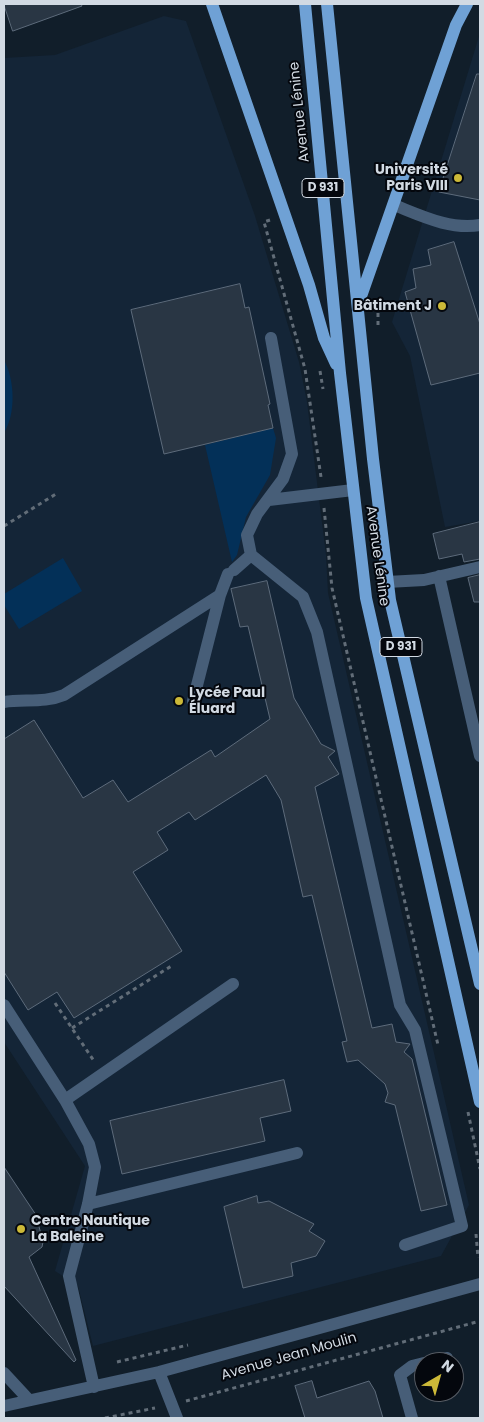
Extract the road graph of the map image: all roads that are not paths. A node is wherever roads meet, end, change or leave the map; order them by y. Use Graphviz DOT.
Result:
graph roads {
  1 [pos="212,4"];
  2 [pos="305,4"];
  3 [pos="327,4"];
  4 [pos="467,4"];
  5 [pos="394,206"];
  6 [pos="480,225"];
  7 [pos="358,304"];
  8 [pos="271,338"];
  9 [pos="340,373"];
  10 [pos="353,490"];
  11 [pos="269,500"];
  12 [pos="251,555"];
  13 [pos="480,567"];
  14 [pos="439,576"];
  15 [pos="387,582"];
  16 [pos="220,595"];
  17 [pos="193,701"];
  18 [pos="4,702"];
  19 [pos="480,756"];
  20 [pos="233,984"];
  21 [pos="480,984"];
  22 [pos="4,1005"];
  23 [pos="65,1100"];
  24 [pos="480,1102"];
  25 [pos="297,1153"];
  26 [pos="88,1204"];
  27 [pos="405,1246"];
  28 [pos="480,1284"];
  29 [pos="414,1366"];
  30 [pos="159,1372"];
  31 [pos="4,1373"];
  32 [pos="94,1387"];
  33 [pos="29,1400"];
  34 [pos="4,1406"];
  35 [pos="176,1418"];
  36 [pos="412,1418"];
  1 -- 9 [label="main road"];
  2 -- 9 [label="main road, Avenue Lénine / D 931"];
  3 -- 7 [label="main road, Avenue Lénine / D 931"];
  4 -- 5 [label="main road"];
  5 -- 6 [label="street"];
  5 -- 7 [label="main road"];
  7 -- 15 [label="main road, Avenue Lénine / D 931"];
  8 -- 11 [label="street"];
  9 -- 10 [label="main road, Avenue Lénine / D 931"];
  10 -- 11 [label="street"];
  10 -- 24 [label="main road, Avenue Lénine / D 931"];
  11 -- 12 [label="street"];
  12 -- 16 [label="street"];
  12 -- 27 [label="street"];
  13 -- 14 [label="street"];
  14 -- 15 [label="street"];
  14 -- 19 [label="street"];
  15 -- 21 [label="main road, Avenue Lénine / D 931"];
  16 -- 17 [label="street"];
  16 -- 18 [label="street"];
  20 -- 23 [label="street"];
  22 -- 23 [label="street"];
  23 -- 26 [label="street"];
  25 -- 26 [label="street"];
  26 -- 32 [label="street"];
  28 -- 30 [label="street, Avenue Jean Moulin"];
  29 -- 36 [label="street"];
  30 -- 32 [label="street, Avenue Jean Moulin"];
  30 -- 35 [label="street"];
  31 -- 33 [label="street"];
  32 -- 33 [label="street, Avenue Jean Moulin"];
  33 -- 34 [label="street, Avenue Jean Moulin"];
}
